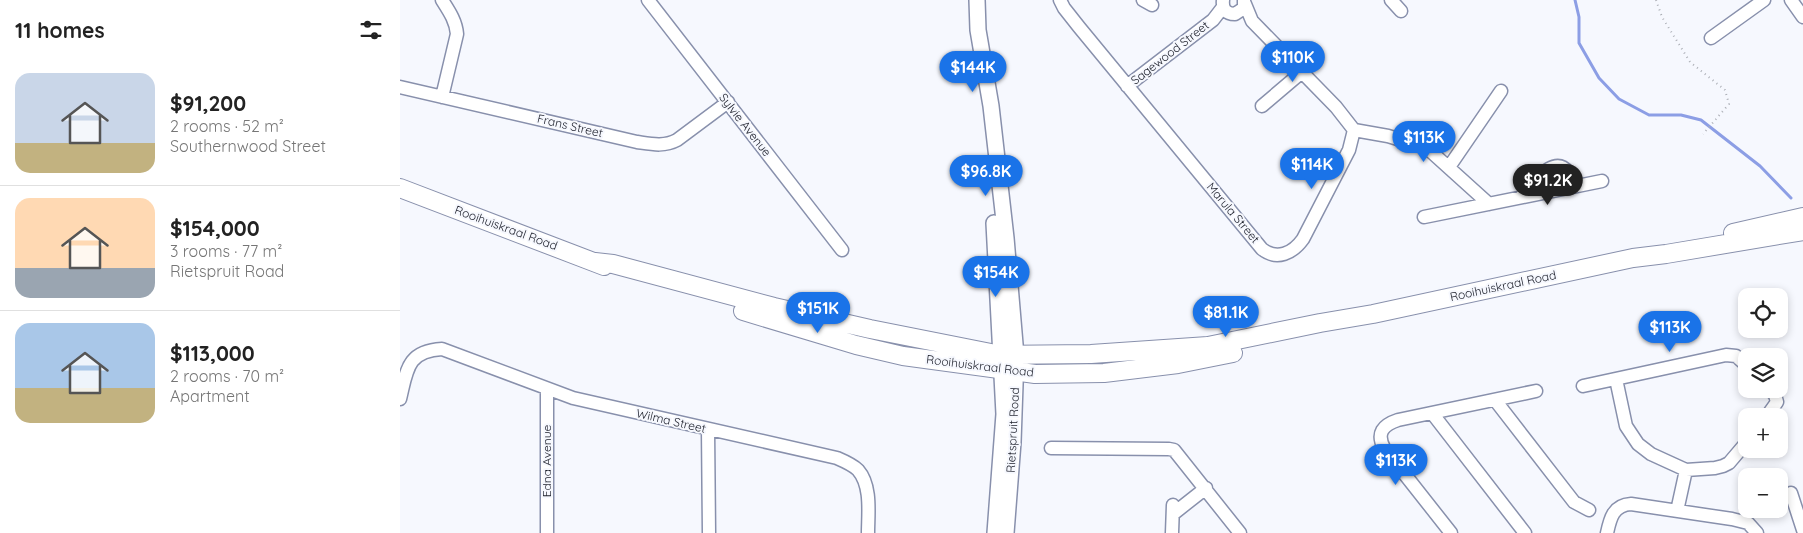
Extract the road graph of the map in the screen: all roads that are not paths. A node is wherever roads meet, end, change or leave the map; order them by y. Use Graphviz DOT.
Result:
graph roads {
  1 [pos="442,0"];
  2 [pos="648,0"];
  3 [pos="977,0"];
  4 [pos="1060,0"];
  5 [pos="1392,0"];
  6 [pos="1764,0"];
  7 [pos="1791,0"];
  8 [pos="1231,5"];
  9 [pos="1401,10"];
  10 [pos="1803,17"];
  11 [pos="1710,38"];
  12 [pos="1302,72"];
  13 [pos="1128,86"];
  14 [pos="400,87"];
  15 [pos="1501,91"];
  16 [pos="442,97"];
  17 [pos="728,102"];
  18 [pos="1262,106"];
  19 [pos="1354,130"];
  20 [pos="1449,167"];
  21 [pos="1602,181"];
  22 [pos="1574,186"];
  23 [pos="400,188"];
  24 [pos="408,194"];
  25 [pos="1521,197"];
  26 [pos="1489,204"];
  27 [pos="1803,217"];
  28 [pos="1424,218"];
  29 [pos="1803,231"];
  30 [pos="842,250"];
  31 [pos="1633,258"];
  32 [pos="1738,358"];
  33 [pos="1009,363"];
  34 [pos="1616,379"];
  35 [pos="1583,386"];
  36 [pos="547,389"];
  37 [pos="1536,391"];
  38 [pos="400,399"];
  39 [pos="1495,400"];
  40 [pos="1432,414"];
  41 [pos="708,429"];
  42 [pos="1051,448"];
  43 [pos="1738,453"];
  44 [pos="1686,470"];
  45 [pos="1206,488"];
  46 [pos="1791,493"];
  47 [pos="1589,510"];
  48 [pos="1677,511"];
  49 [pos="1803,530"];
  50 [pos="547,533"];
  51 [pos="709,533"];
  52 [pos="868,533"];
  53 [pos="995,533"];
  54 [pos="1006,533"];
  55 [pos="1172,533"];
  56 [pos="1240,533"];
  57 [pos="1451,533"];
  58 [pos="1525,533"];
  59 [pos="1608,533"];
  60 [pos="1758,533"];
  1 -- 16 [label="street"];
  2 -- 17 [label="street, Sylvie Avenue"];
  3 -- 33 [label="street, Rietspruit Road"];
  4 -- 13 [label="street, Marula Street"];
  5 -- 9 [label="street"];
  6 -- 11 [label="street"];
  7 -- 10 [label="street"];
  8 -- 12 [label="street"];
  8 -- 13 [label="street, Sagewood Street"];
  12 -- 18 [label="street"];
  12 -- 19 [label="street"];
  13 -- 19 [label="street, Marula Street"];
  14 -- 16 [label="street, Frans Street"];
  15 -- 20 [label="street"];
  16 -- 17 [label="street, Frans Street"];
  17 -- 30 [label="street, Sylvie Avenue"];
  19 -- 20 [label="street"];
  20 -- 26 [label="street"];
  21 -- 22 [label="street"];
  22 -- 25 [label="street"];
  22 -- 25 [label="street"];
  23 -- 24 [label="main road, Rooihuiskraal Road"];
  24 -- 33 [label="main road, Rooihuiskraal Road"];
  25 -- 26 [label="street"];
  26 -- 28 [label="street"];
  27 -- 31 [label="main road, Rooihuiskraal Road"];
  29 -- 31 [label="main road, Rooihuiskraal Road"];
  31 -- 33 [label="main road, Rooihuiskraal Road"];
  32 -- 34 [label="street"];
  33 -- 53 [label="street, Rietspruit Road"];
  33 -- 54 [label="street, Rietspruit Road"];
  34 -- 35 [label="street"];
  34 -- 44 [label="street"];
  36 -- 38 [label="street, Wilma Street"];
  36 -- 41 [label="street, Wilma Street"];
  36 -- 50 [label="street, Edna Avenue"];
  37 -- 39 [label="street"];
  39 -- 40 [label="street"];
  39 -- 47 [label="street"];
  40 -- 57 [label="street"];
  40 -- 58 [label="street"];
  41 -- 51 [label="street"];
  41 -- 52 [label="street, Wilma Street"];
  42 -- 45 [label="street"];
  43 -- 44 [label="street"];
  44 -- 48 [label="street"];
  45 -- 55 [label="street"];
  45 -- 56 [label="street"];
  46 -- 49 [label="street"];
  48 -- 59 [label="street"];
  48 -- 60 [label="street"];
}
